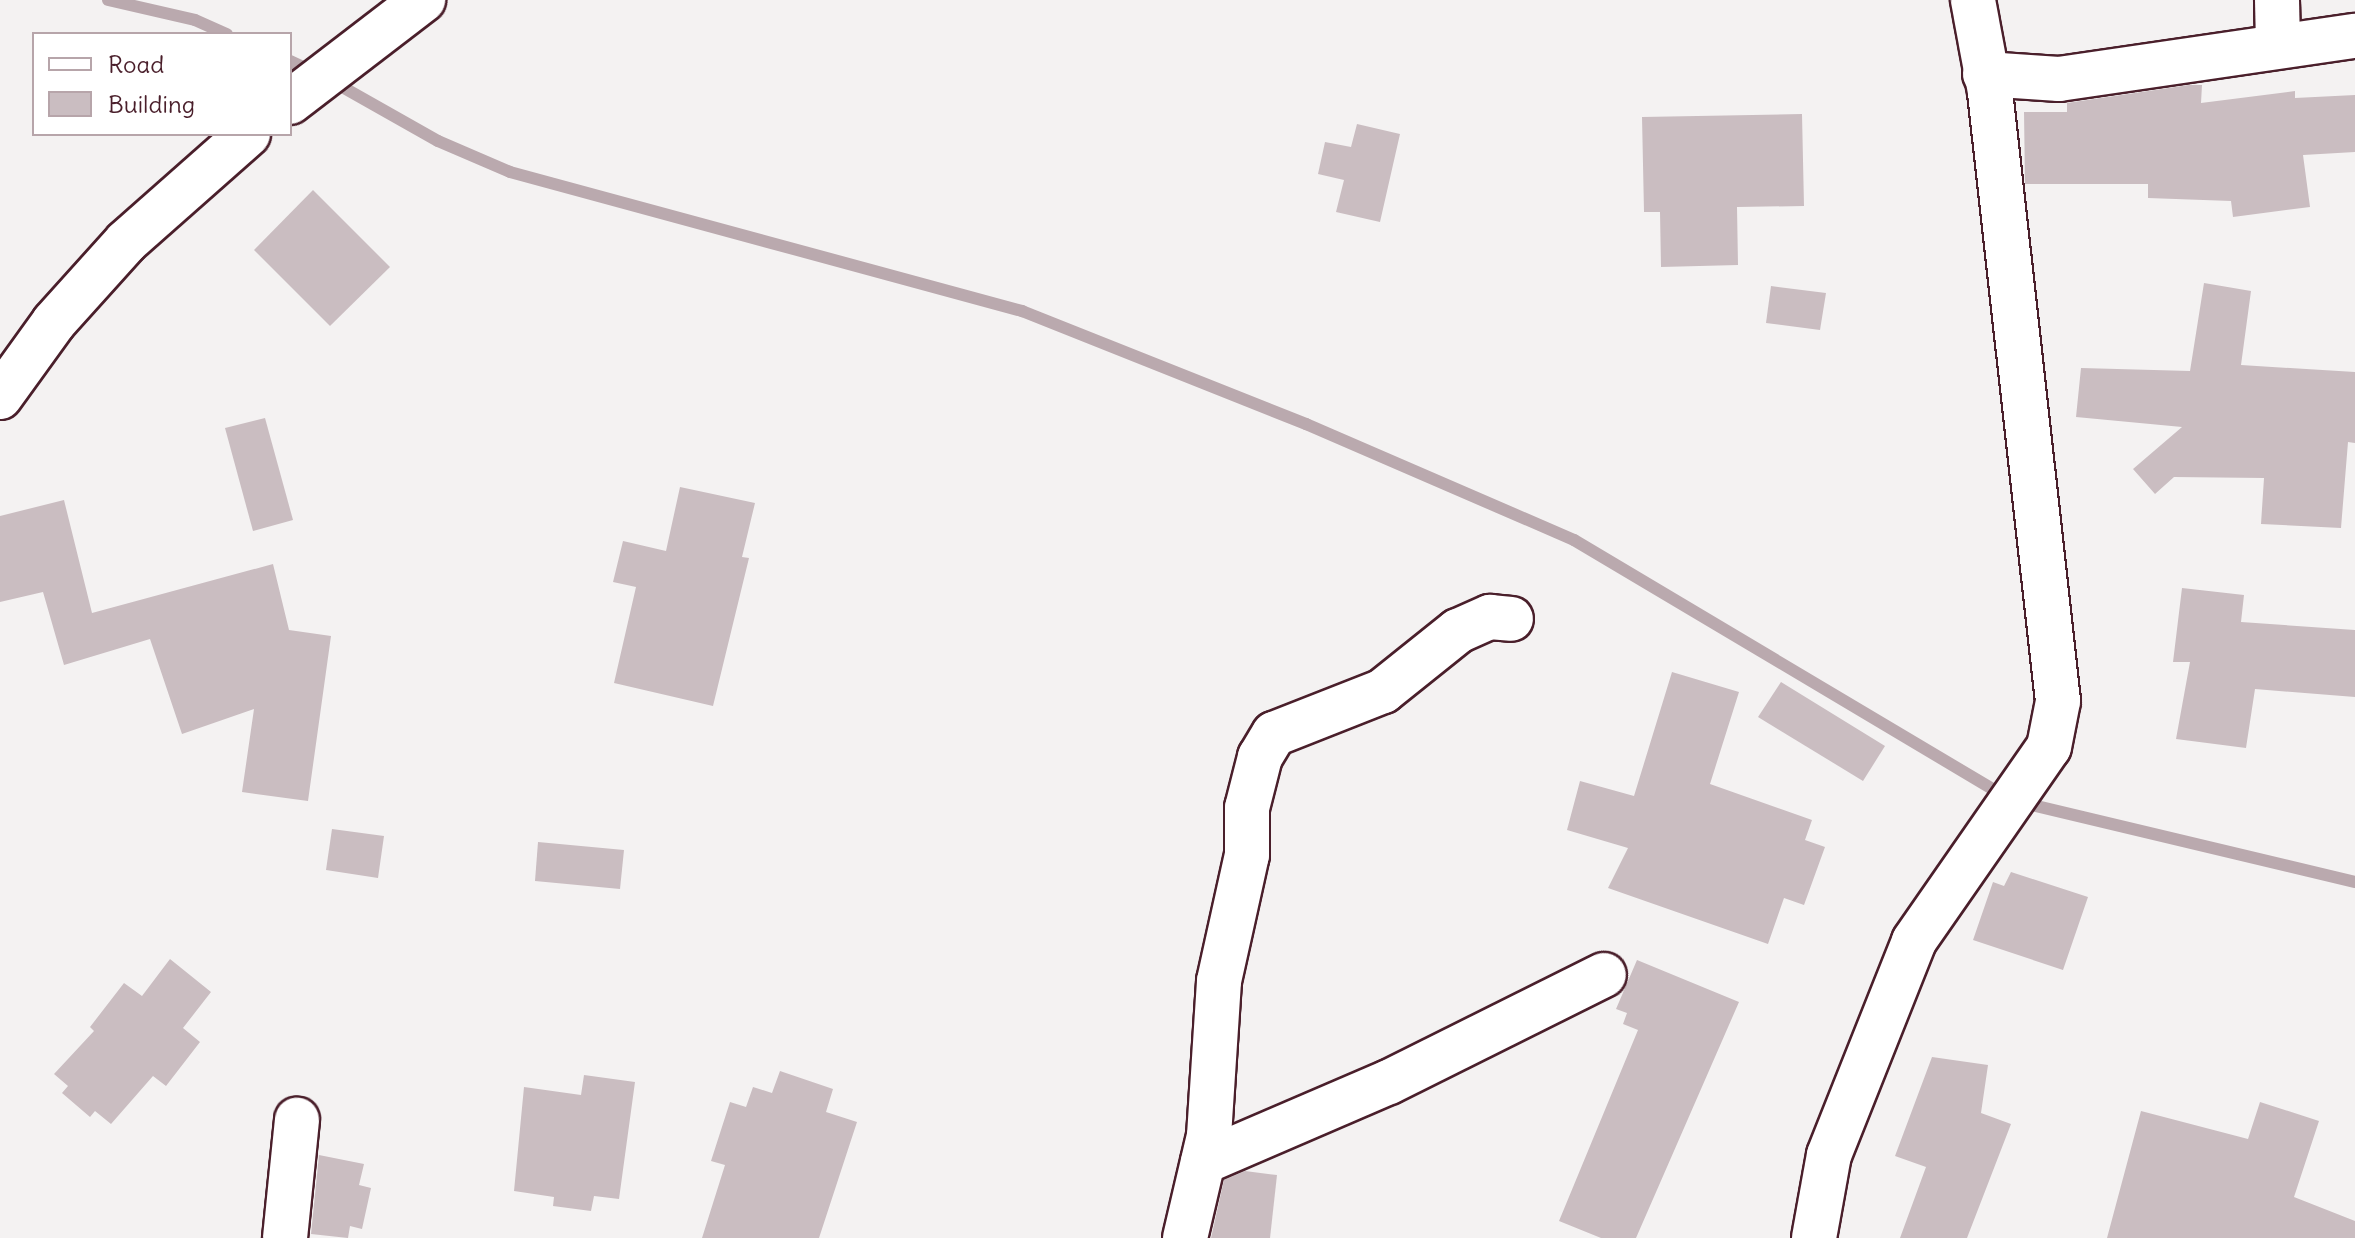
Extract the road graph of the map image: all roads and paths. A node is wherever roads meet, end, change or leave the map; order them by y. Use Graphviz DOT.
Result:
graph roads {
  1 [pos="423,0"];
  2 [pos="1973,0"];
  3 [pos="2277,0"];
  4 [pos="2355,36"];
  5 [pos="2278,44"];
  6 [pos="1985,74"];
  7 [pos="292,100"];
  8 [pos="246,136"];
  9 [pos="0,397"];
  10 [pos="1511,619"];
  11 [pos="1604,975"];
  12 [pos="297,1120"];
  13 [pos="1203,1162"];
  14 [pos="285,1238"];
  15 [pos="1185,1238"];
  16 [pos="1814,1238"];
  1 -- 7 [label="street"];
  2 -- 6 [label="street"];
  3 -- 5 [label="street"];
  4 -- 5 [label="street"];
  5 -- 6 [label="street"];
  6 -- 16 [label="street"];
  8 -- 9 [label="street"];
  10 -- 13 [label="street"];
  11 -- 13 [label="street"];
  12 -- 14 [label="street"];
  13 -- 15 [label="street"];
}
